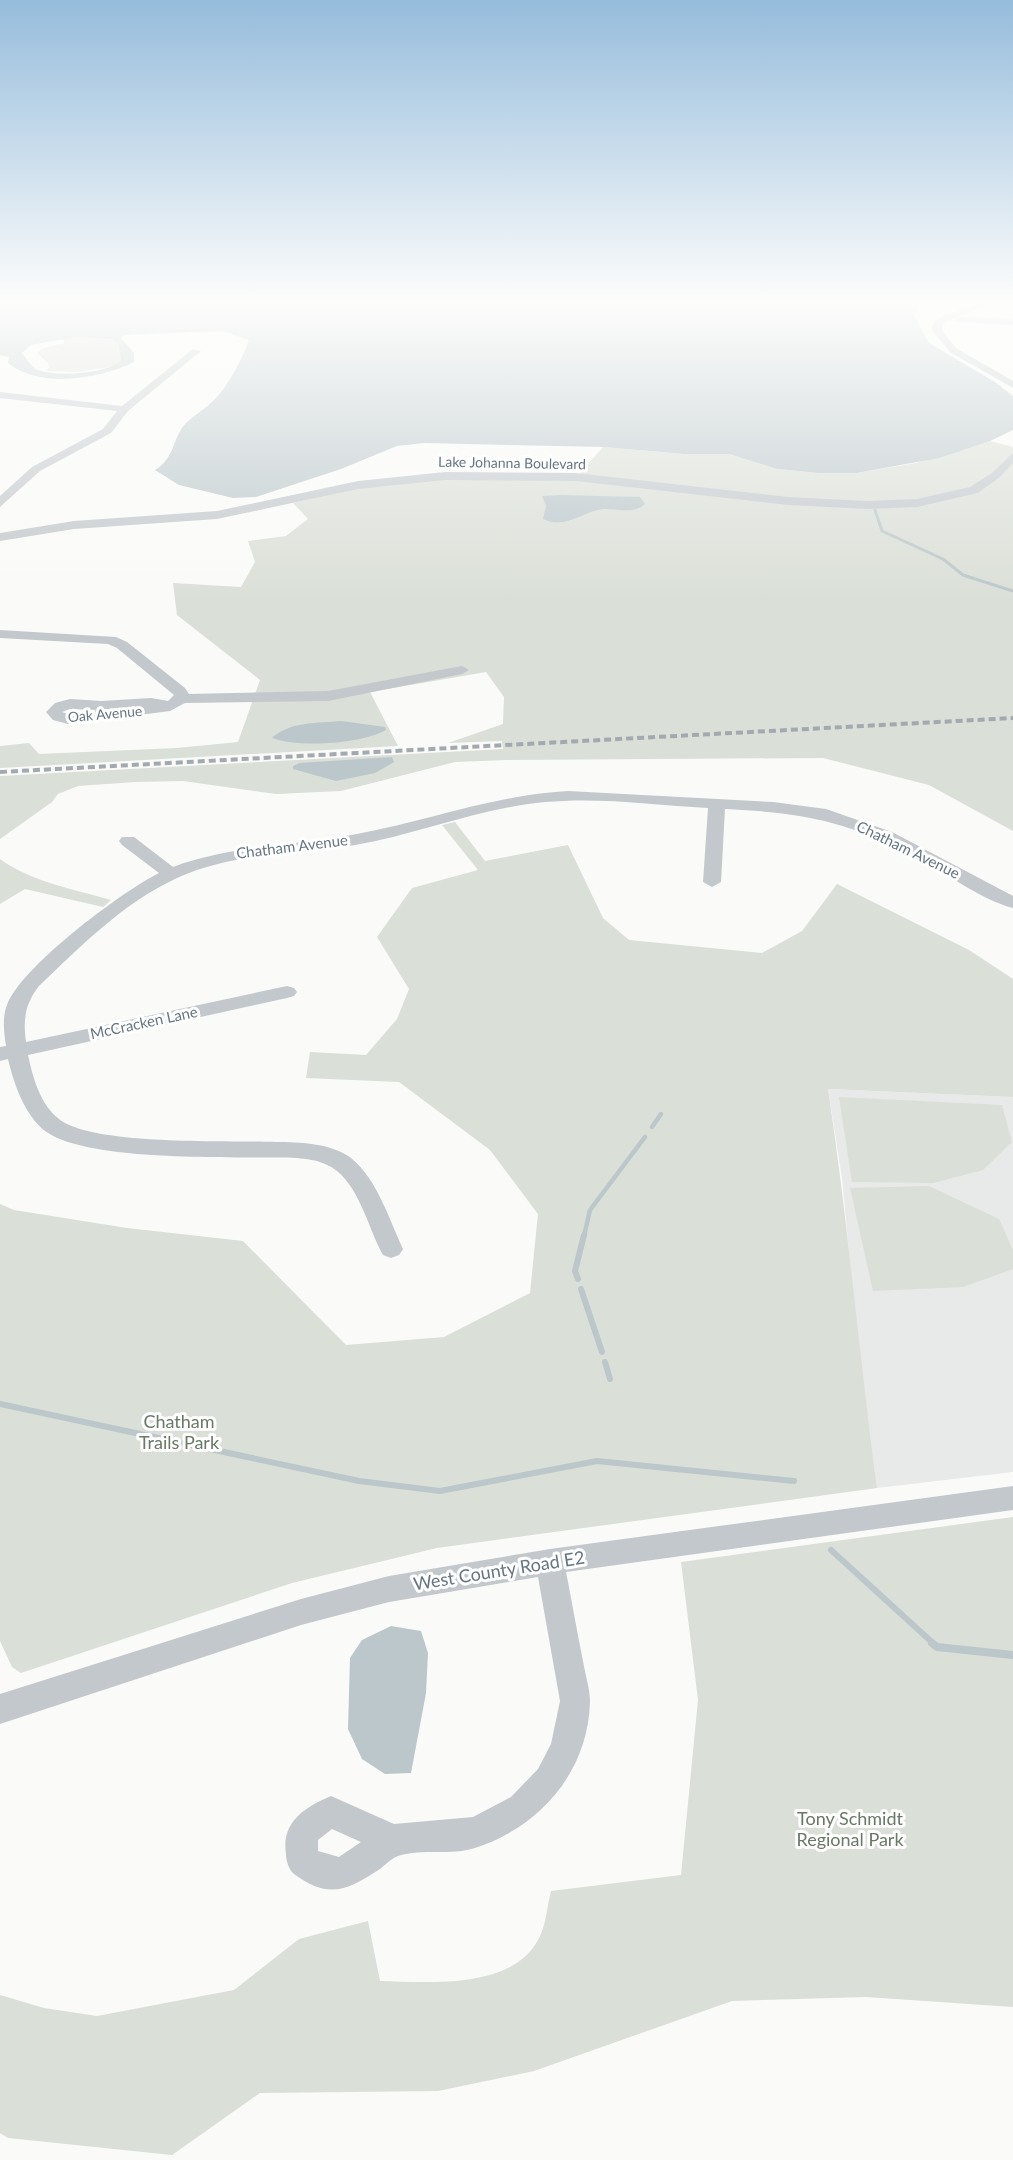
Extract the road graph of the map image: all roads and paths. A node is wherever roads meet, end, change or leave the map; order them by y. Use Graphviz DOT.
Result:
graph roads {
  1 [pos="55,401"];
  2 [pos="133,401"];
  3 [pos="124,408"];
  4 [pos="1013,456"];
  5 [pos="0,503"];
  6 [pos="0,537"];
  7 [pos="0,634"];
  8 [pos="462,670"];
  9 [pos="175,703"];
  10 [pos="717,804"];
  11 [pos="129,841"];
  12 [pos="171,874"];
  13 [pos="712,882"];
  14 [pos="1013,903"];
  15 [pos="287,992"];
  16 [pos="9,1052"];
  17 [pos="391,1249"];
  18 [pos="1013,1498"];
  19 [pos="550,1562"];
  20 [pos="0,1709"];
  21 [pos="393,1840"];
  1 -- 3 [label="street"];
  2 -- 3 [label="street"];
  3 -- 5 [label="street"];
  4 -- 6 [label="street, Lake Johanna Boulevard"];
  7 -- 9 [label="street"];
  8 -- 9 [label="street"];
  9 -- 9 [label="street, Oak Avenue"];
  10 -- 12 [label="street, Chatham Avenue"];
  10 -- 13 [label="street"];
  10 -- 14 [label="street, Chatham Avenue"];
  11 -- 12 [label="street"];
  12 -- 16 [label="street, Chatham Avenue"];
  15 -- 16 [label="street, McCracken Lane"];
  16 -- 17 [label="street, Chatham Avenue"];
  18 -- 19 [label="street, West County Road E2"];
  19 -- 20 [label="street, West County Road E2"];
  19 -- 21 [label="street"];
}
